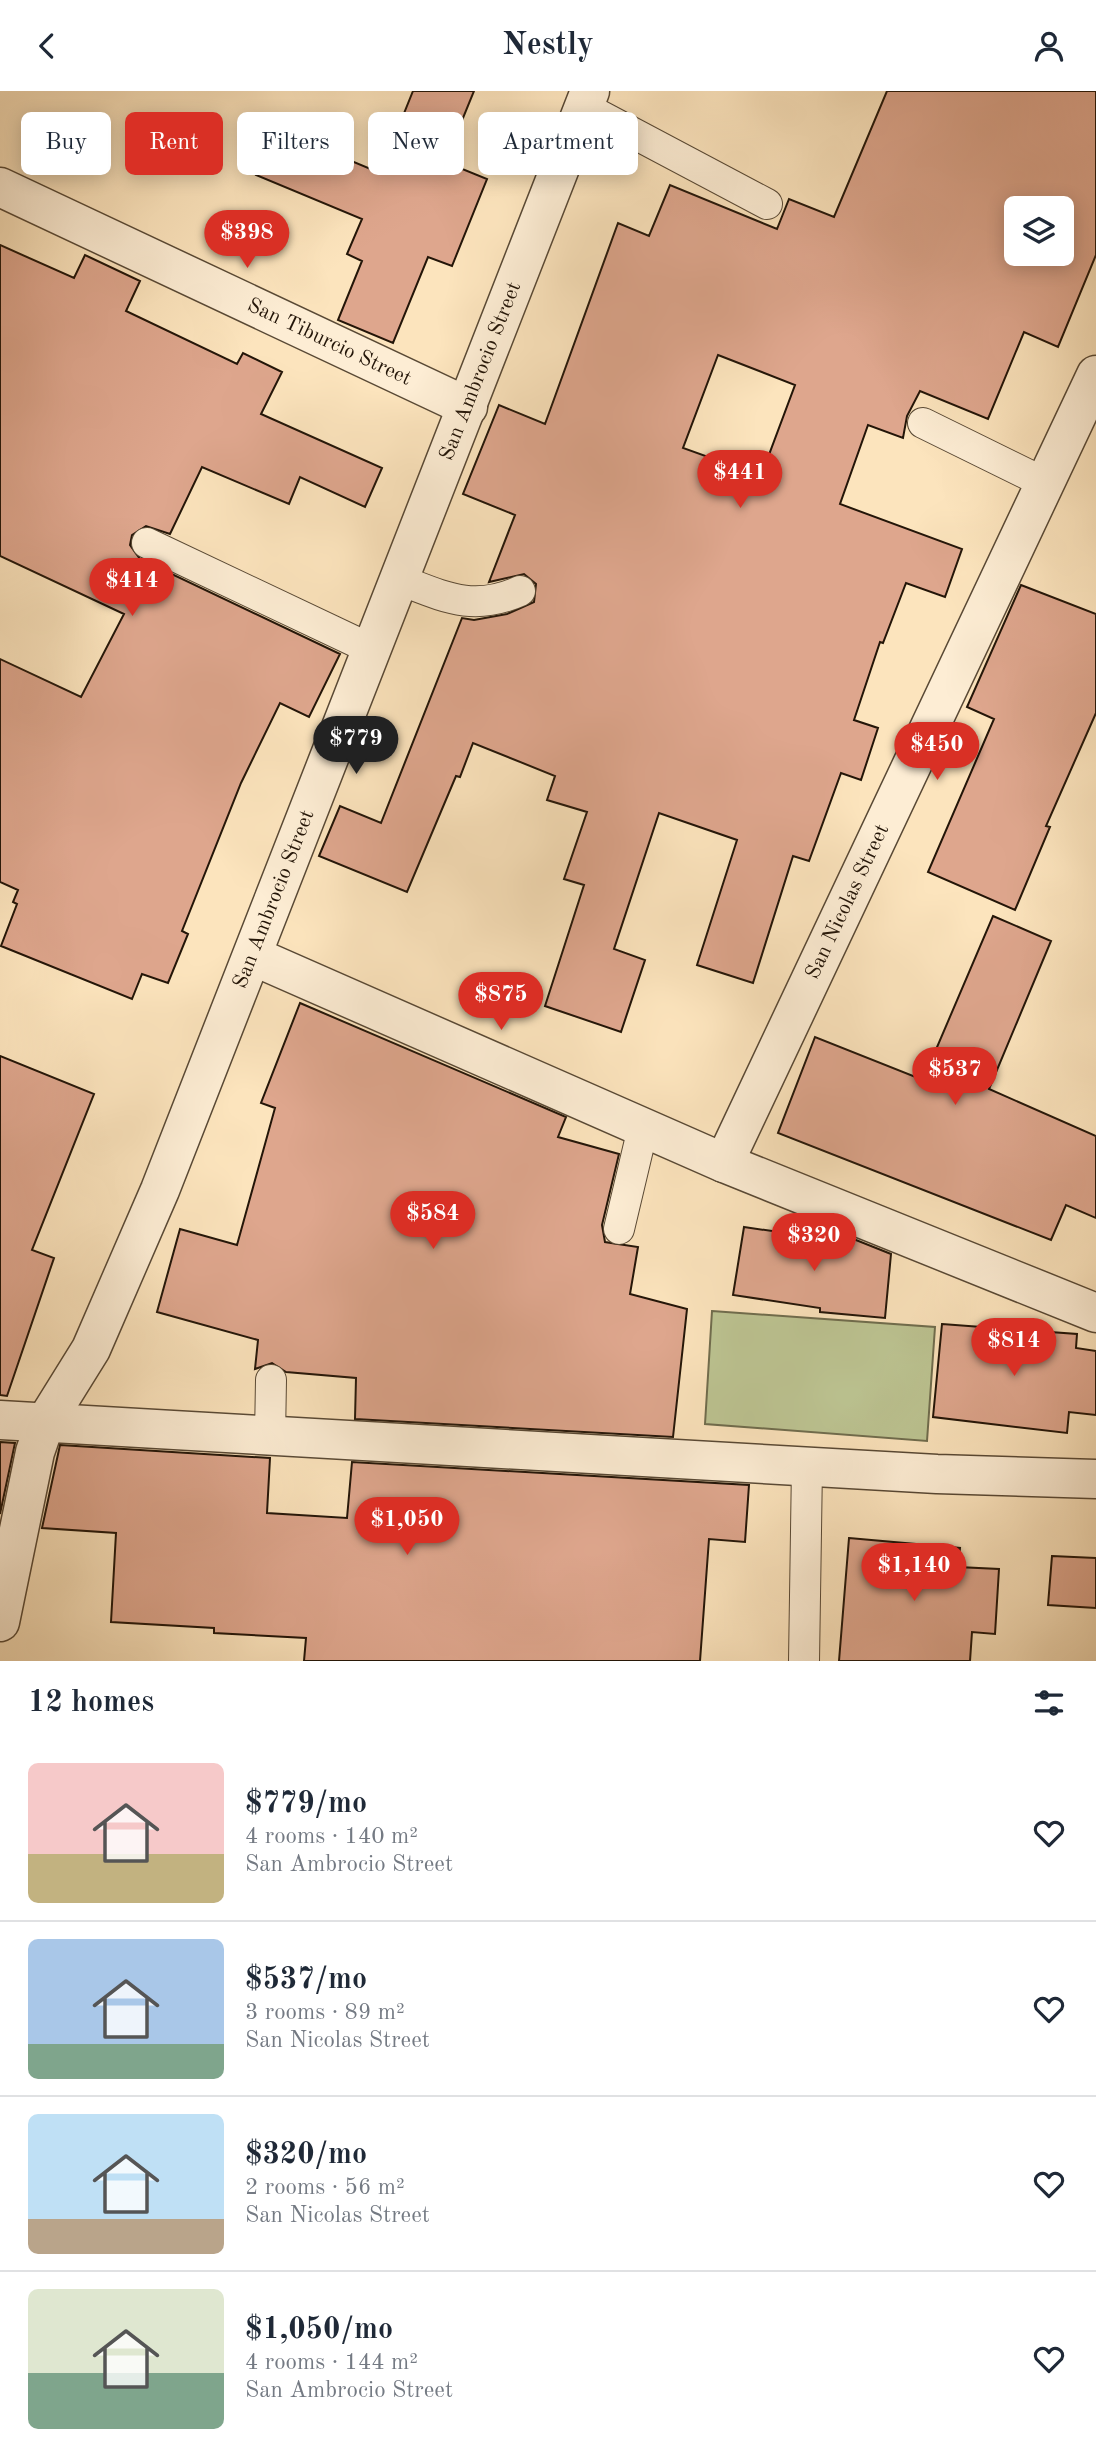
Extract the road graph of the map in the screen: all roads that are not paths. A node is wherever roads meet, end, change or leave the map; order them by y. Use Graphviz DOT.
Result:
graph roads {
  1 [pos="587,99"];
  2 [pos="0,187"];
  3 [pos="767,204"];
  4 [pos="1096,375"];
  5 [pos="468,407"];
  6 [pos="923,423"];
  7 [pos="1045,483"];
  8 [pos="147,543"];
  9 [pos="400,580"];
  10 [pos="520,591"];
  11 [pos="373,650"];
  12 [pos="253,956"];
  13 [pos="643,1128"];
  14 [pos="724,1163"];
  15 [pos="619,1229"];
  16 [pos="1096,1313"];
  17 [pos="271,1380"];
  18 [pos="0,1420"];
  19 [pos="45,1423"];
  20 [pos="270,1436"];
  21 [pos="807,1466"];
  22 [pos="1096,1479"];
  23 [pos="0,1622"];
  24 [pos="804,1661"];
  1 -- 3 [label="lane"];
  1 -- 5 [label="street, San Ambrocio Street"];
  2 -- 5 [label="street, San Tiburcio Street"];
  4 -- 7 [label="street, San Nicolas Street"];
  5 -- 9 [label="street, San Ambrocio Street"];
  6 -- 7 [label="lane"];
  7 -- 14 [label="street, San Nicolas Street"];
  8 -- 11 [label="lane"];
  9 -- 10 [label="lane"];
  9 -- 11 [label="street, San Ambrocio Street"];
  11 -- 12 [label="street, San Ambrocio Street"];
  12 -- 13 [label="street"];
  12 -- 19 [label="street, San Ambrocio Street"];
  13 -- 14 [label="street"];
  13 -- 15 [label="lane"];
  14 -- 16 [label="street"];
  17 -- 20 [label="lane"];
  18 -- 19 [label="street"];
  19 -- 20 [label="street"];
  19 -- 23 [label="street, San Ambrocio Street"];
  20 -- 21 [label="street"];
  21 -- 22 [label="street"];
  21 -- 24 [label="lane"];
}
